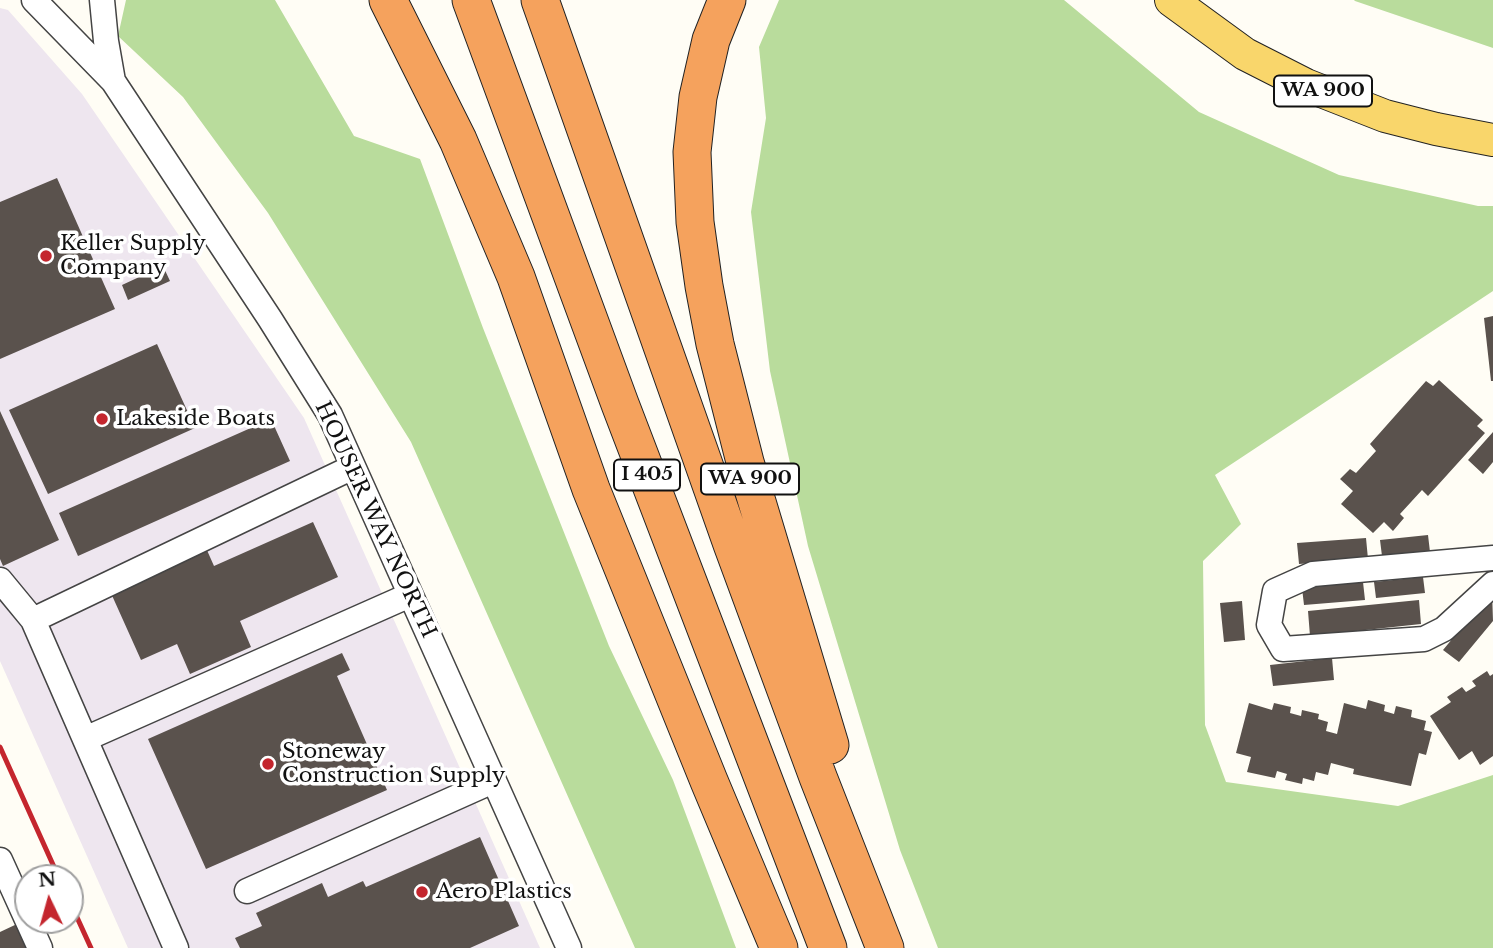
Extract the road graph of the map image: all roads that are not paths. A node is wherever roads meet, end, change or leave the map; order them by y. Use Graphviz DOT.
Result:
graph roads {
  1 [pos="34,0"];
  2 [pos="102,0"];
  3 [pos="388,0"];
  4 [pos="471,0"];
  5 [pos="540,0"];
  6 [pos="727,0"];
  7 [pos="1171,0"];
  8 [pos="113,81"];
  9 [pos="1493,140"];
  10 [pos="353,467"];
  11 [pos="1493,558"];
  12 [pos="0,580"];
  13 [pos="1493,584"];
  14 [pos="410,595"];
  15 [pos="33,620"];
  16 [pos="85,739"];
  17 [pos="494,781"];
  18 [pos="0,860"];
  19 [pos="247,891"];
  20 [pos="40,948"];
  21 [pos="176,948"];
  22 [pos="569,948"];
  23 [pos="779,948"];
  24 [pos="828,948"];
  25 [pos="887,948"];
  1 -- 8 [label="street, HOUSER WAY NORTH"];
  2 -- 8 [label="street, HOUSER WAY NORTH"];
  3 -- 23 [label="highway"];
  4 -- 24 [label="highway, I 405"];
  5 -- 25 [label="highway, I 405"];
  6 -- 25 [label="highway, WA 900"];
  7 -- 9 [label="main road, WA 900"];
  8 -- 10 [label="street, HOUSER WAY NORTH"];
  10 -- 14 [label="street, HOUSER WAY NORTH"];
  10 -- 15 [label="street"];
  11 -- 13 [label="street"];
  12 -- 15 [label="street"];
  14 -- 16 [label="street"];
  14 -- 17 [label="street, HOUSER WAY NORTH"];
  15 -- 16 [label="street"];
  16 -- 21 [label="street"];
  17 -- 19 [label="street"];
  17 -- 22 [label="street, HOUSER WAY NORTH"];
  18 -- 20 [label="street"];
}
